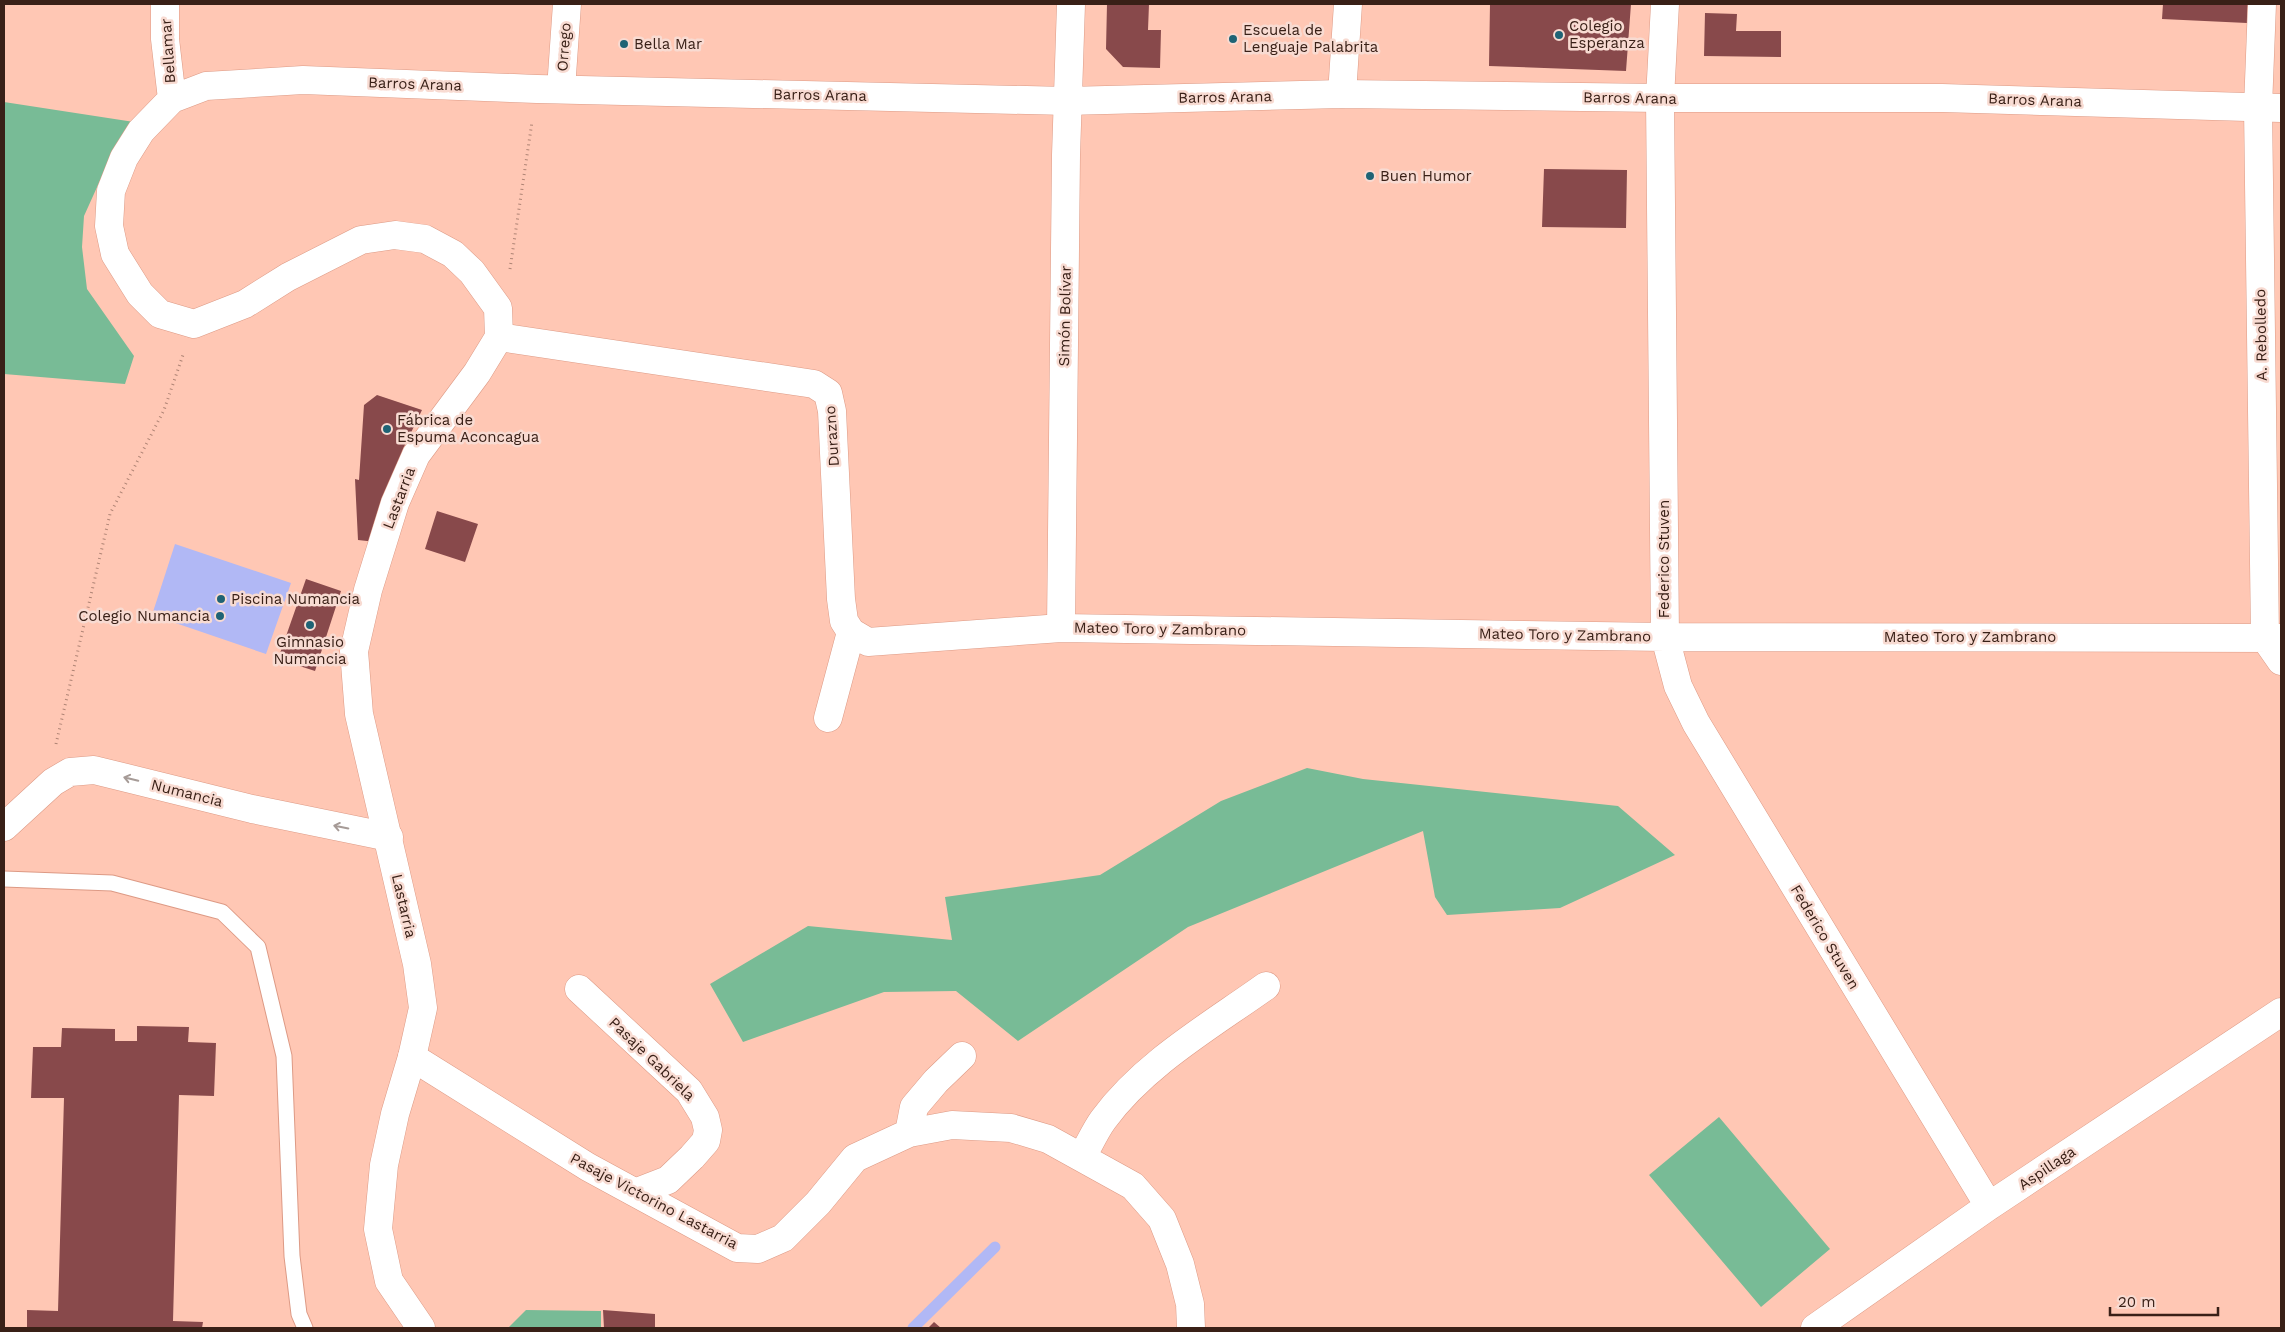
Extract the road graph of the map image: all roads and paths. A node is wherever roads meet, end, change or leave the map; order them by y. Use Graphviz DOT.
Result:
graph roads {
  1 [pos="165,4"];
  2 [pos="567,4"];
  3 [pos="1071,4"];
  4 [pos="1348,4"];
  5 [pos="1665,4"];
  6 [pos="2262,4"];
  7 [pos="549,89"];
  8 [pos="1342,94"];
  9 [pos="1660,98"];
  10 [pos="172,99"];
  11 [pos="1067,100"];
  12 [pos="2270,107"];
  13 [pos="498,308"];
  14 [pos="194,324"];
  15 [pos="499,337"];
  16 [pos="1061,628"];
  17 [pos="851,632"];
  18 [pos="1665,637"];
  19 [pos="2273,638"];
  20 [pos="2281,661"];
  21 [pos="828,718"];
  22 [pos="53,782"];
  23 [pos="4,827"];
  24 [pos="389,836"];
  25 [pos="4,879"];
  26 [pos="1266,986"];
  27 [pos="579,989"];
  28 [pos="2281,1012"];
  29 [pos="962,1056"];
  30 [pos="412,1058"];
  31 [pos="909,1133"];
  32 [pos="1082,1157"];
  33 [pos="636,1192"];
  34 [pos="1989,1206"];
  35 [pos="305,1328"];
  36 [pos="421,1328"];
  37 [pos="1190,1328"];
  38 [pos="1815,1328"];
  1 -- 10 [label="street, Bellamar"];
  2 -- 7 [label="street, Orrego"];
  3 -- 11 [label="street, Simón Bolívar"];
  4 -- 8 [label="street"];
  5 -- 9 [label="street, Federico Stuven"];
  6 -- 12 [label="street, A. Rebolledo"];
  7 -- 10 [label="street, Barros Arana"];
  7 -- 11 [label="street, Barros Arana"];
  7 -- 13 [label="path"];
  8 -- 9 [label="street, Barros Arana"];
  8 -- 11 [label="street, Barros Arana"];
  9 -- 12 [label="street, Barros Arana"];
  9 -- 18 [label="street, Federico Stuven"];
  10 -- 14 [label="street"];
  11 -- 16 [label="street, Simón Bolívar"];
  12 -- 19 [label="street, A. Rebolledo"];
  13 -- 14 [label="street"];
  13 -- 15 [label="street"];
  14 -- 22 [label="path"];
  15 -- 17 [label="street, Durazno"];
  15 -- 24 [label="street, Lastarria"];
  16 -- 17 [label="street, Mateo Toro y Zambrano"];
  16 -- 18 [label="street, Mateo Toro y Zambrano"];
  17 -- 21 [label="street"];
  18 -- 19 [label="street, Mateo Toro y Zambrano"];
  18 -- 34 [label="street, Federico Stuven"];
  19 -- 20 [label="street"];
  22 -- 23 [label="street, Numancia"];
  24 -- 22 [label="street, Numancia, one-way"];
  24 -- 30 [label="street, Lastarria"];
  25 -- 35 [label="lane"];
  26 -- 32 [label="street"];
  27 -- 33 [label="street, Pasaje Gabriela"];
  28 -- 34 [label="street, Aspillaga"];
  29 -- 31 [label="street"];
  30 -- 33 [label="street, Pasaje Victorino Lastarria"];
  30 -- 36 [label="street, Lastarria"];
  31 -- 32 [label="street, Pasaje Victorino Lastarria"];
  31 -- 33 [label="street, Pasaje Victorino Lastarria"];
  32 -- 37 [label="street, Pasaje Victorino Lastarria"];
  34 -- 38 [label="street, Aspillaga"];
}
